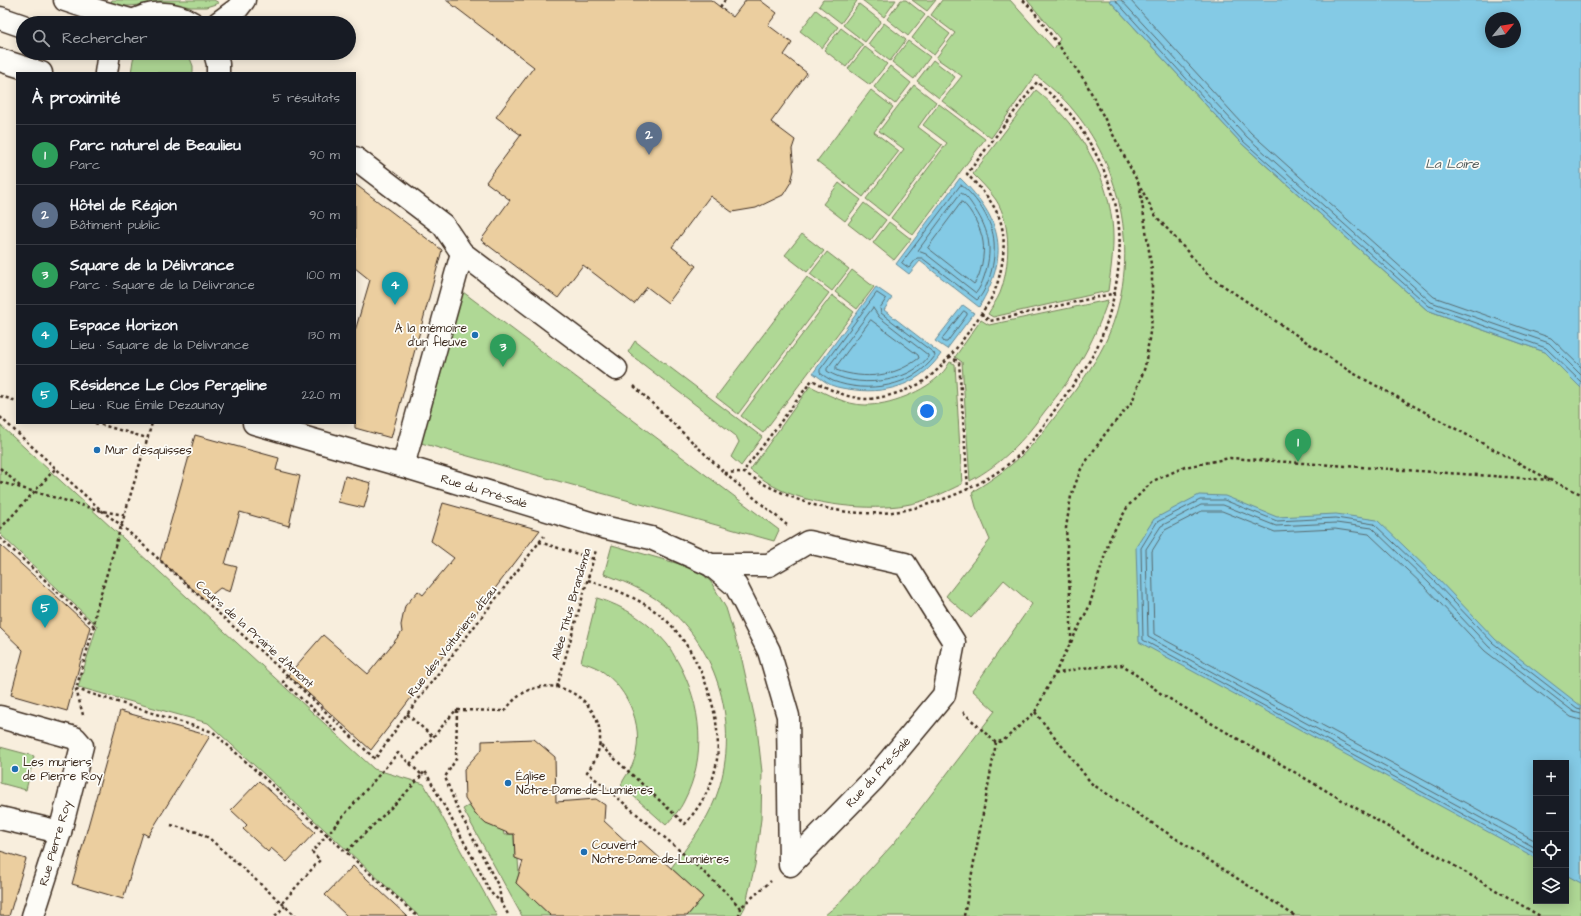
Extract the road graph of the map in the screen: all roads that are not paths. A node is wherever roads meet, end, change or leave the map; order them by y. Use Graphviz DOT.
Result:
graph roads {
  1 [pos="65,0"];
  2 [pos="244,0"];
  3 [pos="114,16"];
  4 [pos="146,16"];
  5 [pos="176,16"];
  6 [pos="228,16"];
  7 [pos="0,18"];
  8 [pos="16,24"];
  9 [pos="0,60"];
  10 [pos="38,72"];
  11 [pos="356,159"];
  12 [pos="462,254"];
  13 [pos="616,369"];
  14 [pos="257,424"];
  15 [pos="403,466"];
  16 [pos="711,565"];
  17 [pos="0,717"];
  18 [pos="0,818"];
  19 [pos="60,832"];
  20 [pos="33,916"];
  1 -- 3 [label="street"];
  2 -- 6 [label="street"];
  4 -- 5 [label="street"];
  7 -- 8 [label="street"];
  9 -- 10 [label="street"];
  11 -- 12 [label="street"];
  12 -- 13 [label="street"];
  12 -- 15 [label="street"];
  14 -- 15 [label="street, Rue du Pré-Salé"];
  15 -- 16 [label="street, Rue du Pré-Salé"];
  16 -- 16 [label="street, Rue du Pré-Salé"];
  17 -- 19 [label="street, Rue Pierre Roy"];
  18 -- 19 [label="street"];
  19 -- 20 [label="street, Rue Pierre Roy"];
}
